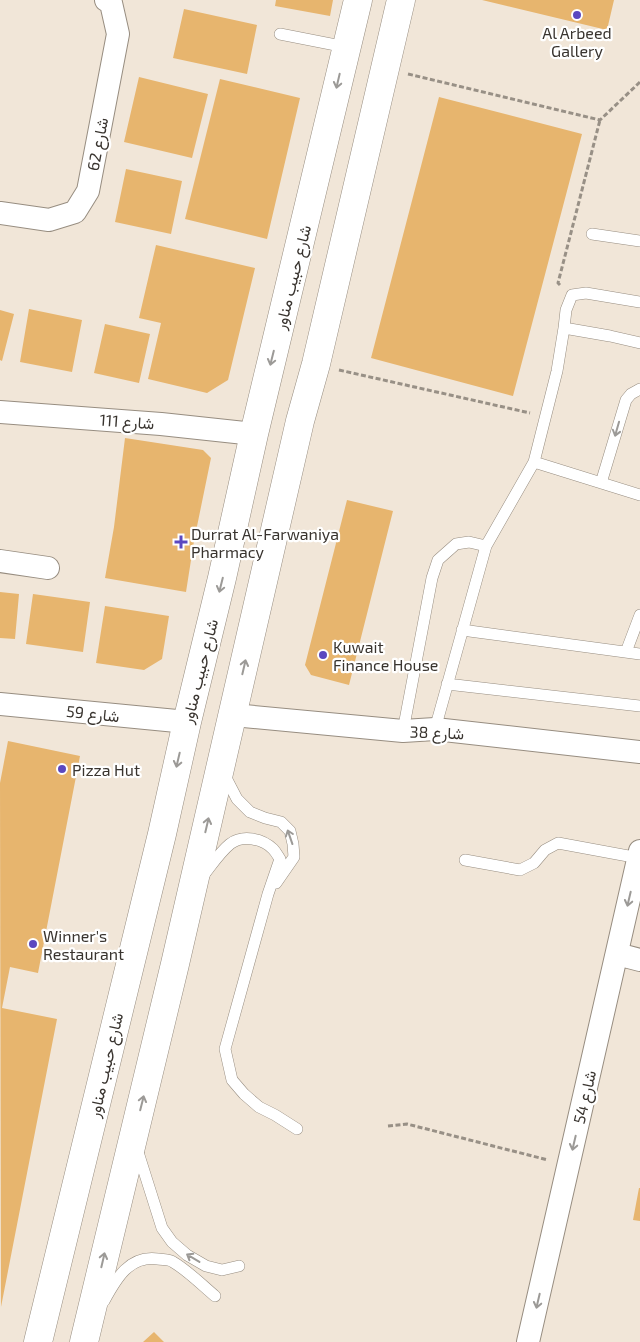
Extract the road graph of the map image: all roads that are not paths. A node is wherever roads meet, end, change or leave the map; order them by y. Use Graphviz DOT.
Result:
graph roads {
  1 [pos="106,0"];
  2 [pos="358,0"];
  3 [pos="401,0"];
  4 [pos="280,34"];
  5 [pos="346,47"];
  6 [pos="366,150"];
  7 [pos="322,155"];
  8 [pos="0,213"];
  9 [pos="592,234"];
  10 [pos="640,241"];
  11 [pos="640,302"];
  12 [pos="564,328"];
  13 [pos="640,343"];
  14 [pos="640,389"];
  15 [pos="0,412"];
  16 [pos="254,434"];
  17 [pos="534,462"];
  18 [pos="601,483"];
  19 [pos="640,495"];
  20 [pos="486,546"];
  21 [pos="0,561"];
  22 [pos="48,568"];
  23 [pos="640,615"];
  24 [pos="462,630"];
  25 [pos="626,652"];
  26 [pos="640,654"];
  27 [pos="447,684"];
  28 [pos="0,704"];
  29 [pos="640,706"];
  30 [pos="233,715"];
  31 [pos="187,722"];
  32 [pos="435,729"];
  33 [pos="403,731"];
  34 [pos="640,752"];
  35 [pos="220,766"];
  36 [pos="639,855"];
  37 [pos="465,860"];
  38 [pos="192,890"];
  39 [pos="268,894"];
  40 [pos="133,947"];
  41 [pos="617,954"];
  42 [pos="640,960"];
  43 [pos="175,964"];
  44 [pos="296,1129"];
  45 [pos="133,1138"];
  46 [pos="239,1266"];
  47 [pos="215,1296"];
  48 [pos="85,1339"];
  49 [pos="38,1342"];
  50 [pos="528,1342"];
  1 -- 8 [label="street, شارع 62"];
  2 -- 5 [label="street, شارع حبيب مناور"];
  3 -- 6 [label="street"];
  4 -- 5 [label="lane"];
  5 -- 7 [label="street, شارع حبيب مناور, one-way"];
  6 -- 7 [label="street"];
  30 -- 6 [label="street, one-way"];
  7 -- 16 [label="street, شارع حبيب مناور, one-way"];
  9 -- 10 [label="lane"];
  11 -- 12 [label="lane"];
  12 -- 13 [label="lane"];
  12 -- 17 [label="lane"];
  14 -- 18 [label="lane, one-way"];
  15 -- 16 [label="street, شارع 111"];
  16 -- 31 [label="street, شارع حبيب مناور, one-way"];
  17 -- 18 [label="lane"];
  17 -- 20 [label="lane"];
  18 -- 19 [label="lane"];
  20 -- 24 [label="lane"];
  20 -- 33 [label="lane"];
  21 -- 22 [label="street"];
  23 -- 25 [label="lane"];
  24 -- 25 [label="lane"];
  24 -- 27 [label="lane"];
  25 -- 26 [label="lane"];
  27 -- 29 [label="lane"];
  27 -- 32 [label="lane"];
  28 -- 31 [label="street, شارع 59"];
  30 -- 33 [label="street, شارع 38"];
  30 -- 35 [label="street"];
  31 -- 40 [label="street, شارع حبيب مناور, one-way"];
  32 -- 33 [label="street, شارع 38"];
  32 -- 34 [label="street, شارع 38"];
  38 -- 35 [label="street, one-way"];
  39 -- 35 [label="lane, one-way"];
  36 -- 37 [label="lane"];
  36 -- 41 [label="street, شارع 54, one-way"];
  38 -- 39 [label="lane"];
  38 -- 43 [label="street"];
  39 -- 44 [label="lane"];
  40 -- 43 [label="street"];
  40 -- 49 [label="street, شارع حبيب مناور"];
  41 -- 42 [label="street"];
  41 -- 50 [label="street, شارع 54, one-way"];
  45 -- 43 [label="street, one-way"];
  46 -- 45 [label="lane, one-way"];
  48 -- 45 [label="street, one-way"];
  47 -- 48 [label="lane"];
}
